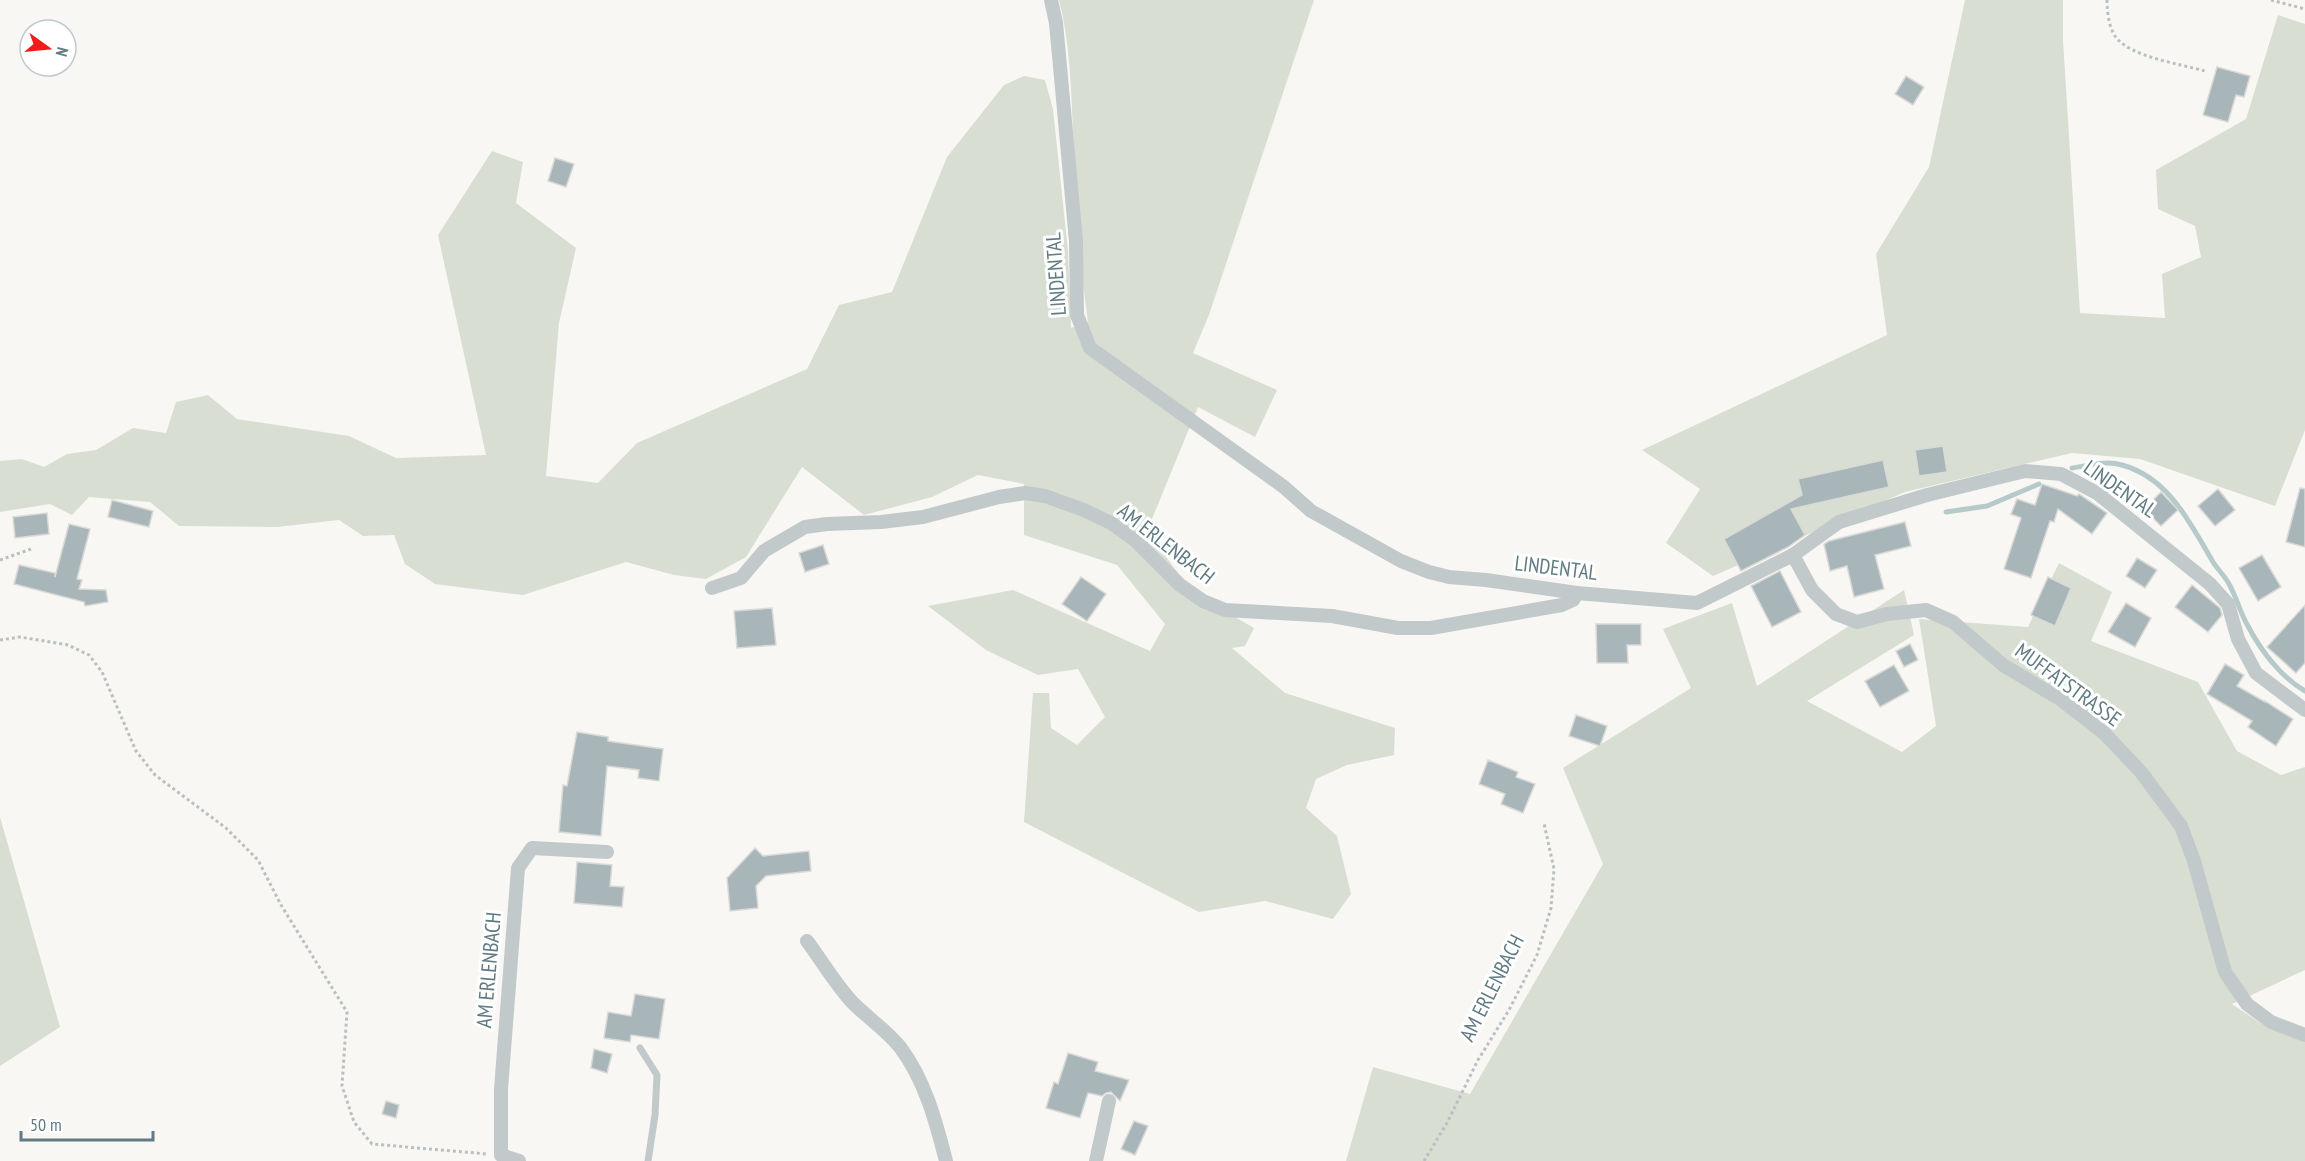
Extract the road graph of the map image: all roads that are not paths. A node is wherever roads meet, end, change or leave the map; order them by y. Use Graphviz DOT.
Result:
graph roads {
  1 [pos="1051,0"];
  2 [pos="1793,555"];
  3 [pos="712,588"];
  4 [pos="1577,593"];
  5 [pos="2305,710"];
  6 [pos="607,852"];
  7 [pos="807,941"];
  8 [pos="2305,1035"];
  9 [pos="640,1048"];
  10 [pos="1109,1101"];
  11 [pos="519,1161"];
  12 [pos="648,1161"];
  13 [pos="946,1161"];
  14 [pos="1096,1161"];
  1 -- 4 [label="street, LINDENTAL"];
  2 -- 4 [label="street, LINDENTAL"];
  2 -- 5 [label="street, LINDENTAL"];
  2 -- 8 [label="street, MUFFATSTRASSE"];
  3 -- 4 [label="street, AM ERLENBACH"];
  6 -- 11 [label="street, AM ERLENBACH"];
  7 -- 13 [label="street"];
  9 -- 12 [label="lane"];
  10 -- 14 [label="street"];
}
